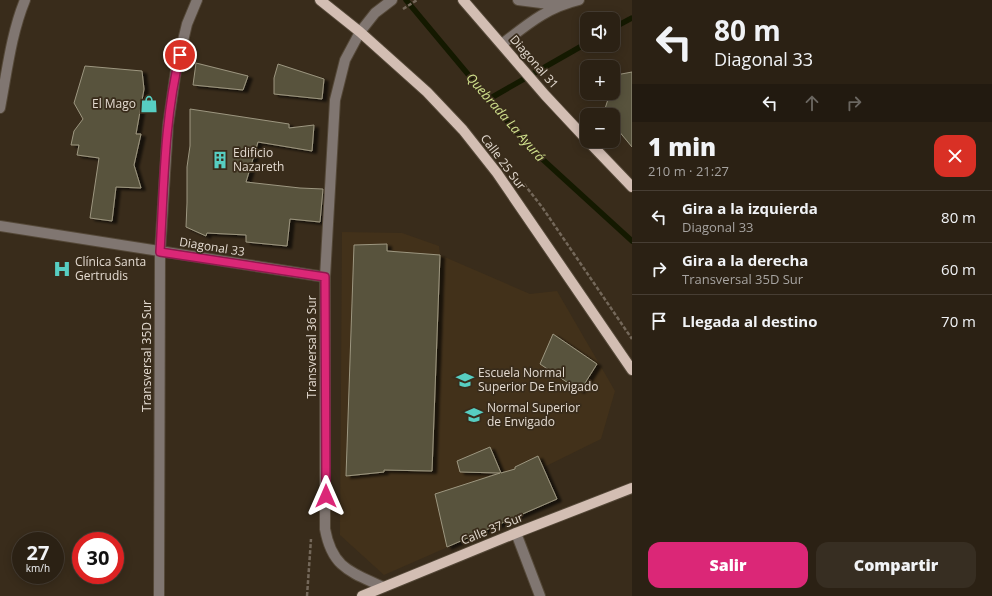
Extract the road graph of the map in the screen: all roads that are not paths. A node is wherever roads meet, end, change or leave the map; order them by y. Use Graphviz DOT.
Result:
graph roads {
  1 [pos="25,0"];
  2 [pos="197,0"];
  3 [pos="320,0"];
  4 [pos="392,0"];
  5 [pos="463,0"];
  6 [pos="518,0"];
  7 [pos="579,0"];
  8 [pos="564,4"];
  9 [pos="360,32"];
  10 [pos="504,46"];
  11 [pos="0,108"];
  12 [pos="580,131"];
  13 [pos="595,148"];
  14 [pos="632,187"];
  15 [pos="0,226"];
  16 [pos="160,252"];
  17 [pos="325,277"];
  18 [pos="632,370"];
  19 [pos="632,488"];
  20 [pos="516,533"];
  21 [pos="383,587"];
  22 [pos="159,596"];
  23 [pos="362,596"];
  24 [pos="540,596"];
  1 -- 11 [label="street"];
  2 -- 16 [label="street, Transversal 35D Sur"];
  3 -- 9 [label="main road, Calle 25 Sur"];
  4 -- 9 [label="street, Transversal 36 Sur"];
  5 -- 10 [label="main road, Diagonal 31"];
  6 -- 8 [label="street"];
  7 -- 8 [label="street"];
  8 -- 10 [label="street"];
  9 -- 17 [label="street, Transversal 36 Sur"];
  9 -- 18 [label="main road, Calle 25 Sur"];
  10 -- 12 [label="main road, Diagonal 31"];
  13 -- 14 [label="main road, Diagonal 31"];
  15 -- 16 [label="street, Diagonal 33"];
  16 -- 17 [label="street, Diagonal 33"];
  16 -- 22 [label="street, Transversal 35D Sur"];
  17 -- 21 [label="street, Transversal 36 Sur"];
  19 -- 20 [label="main road, Calle 37 Sur"];
  20 -- 21 [label="main road, Calle 37 Sur"];
  20 -- 24 [label="street"];
  21 -- 23 [label="main road, Calle 37 Sur"];
}
